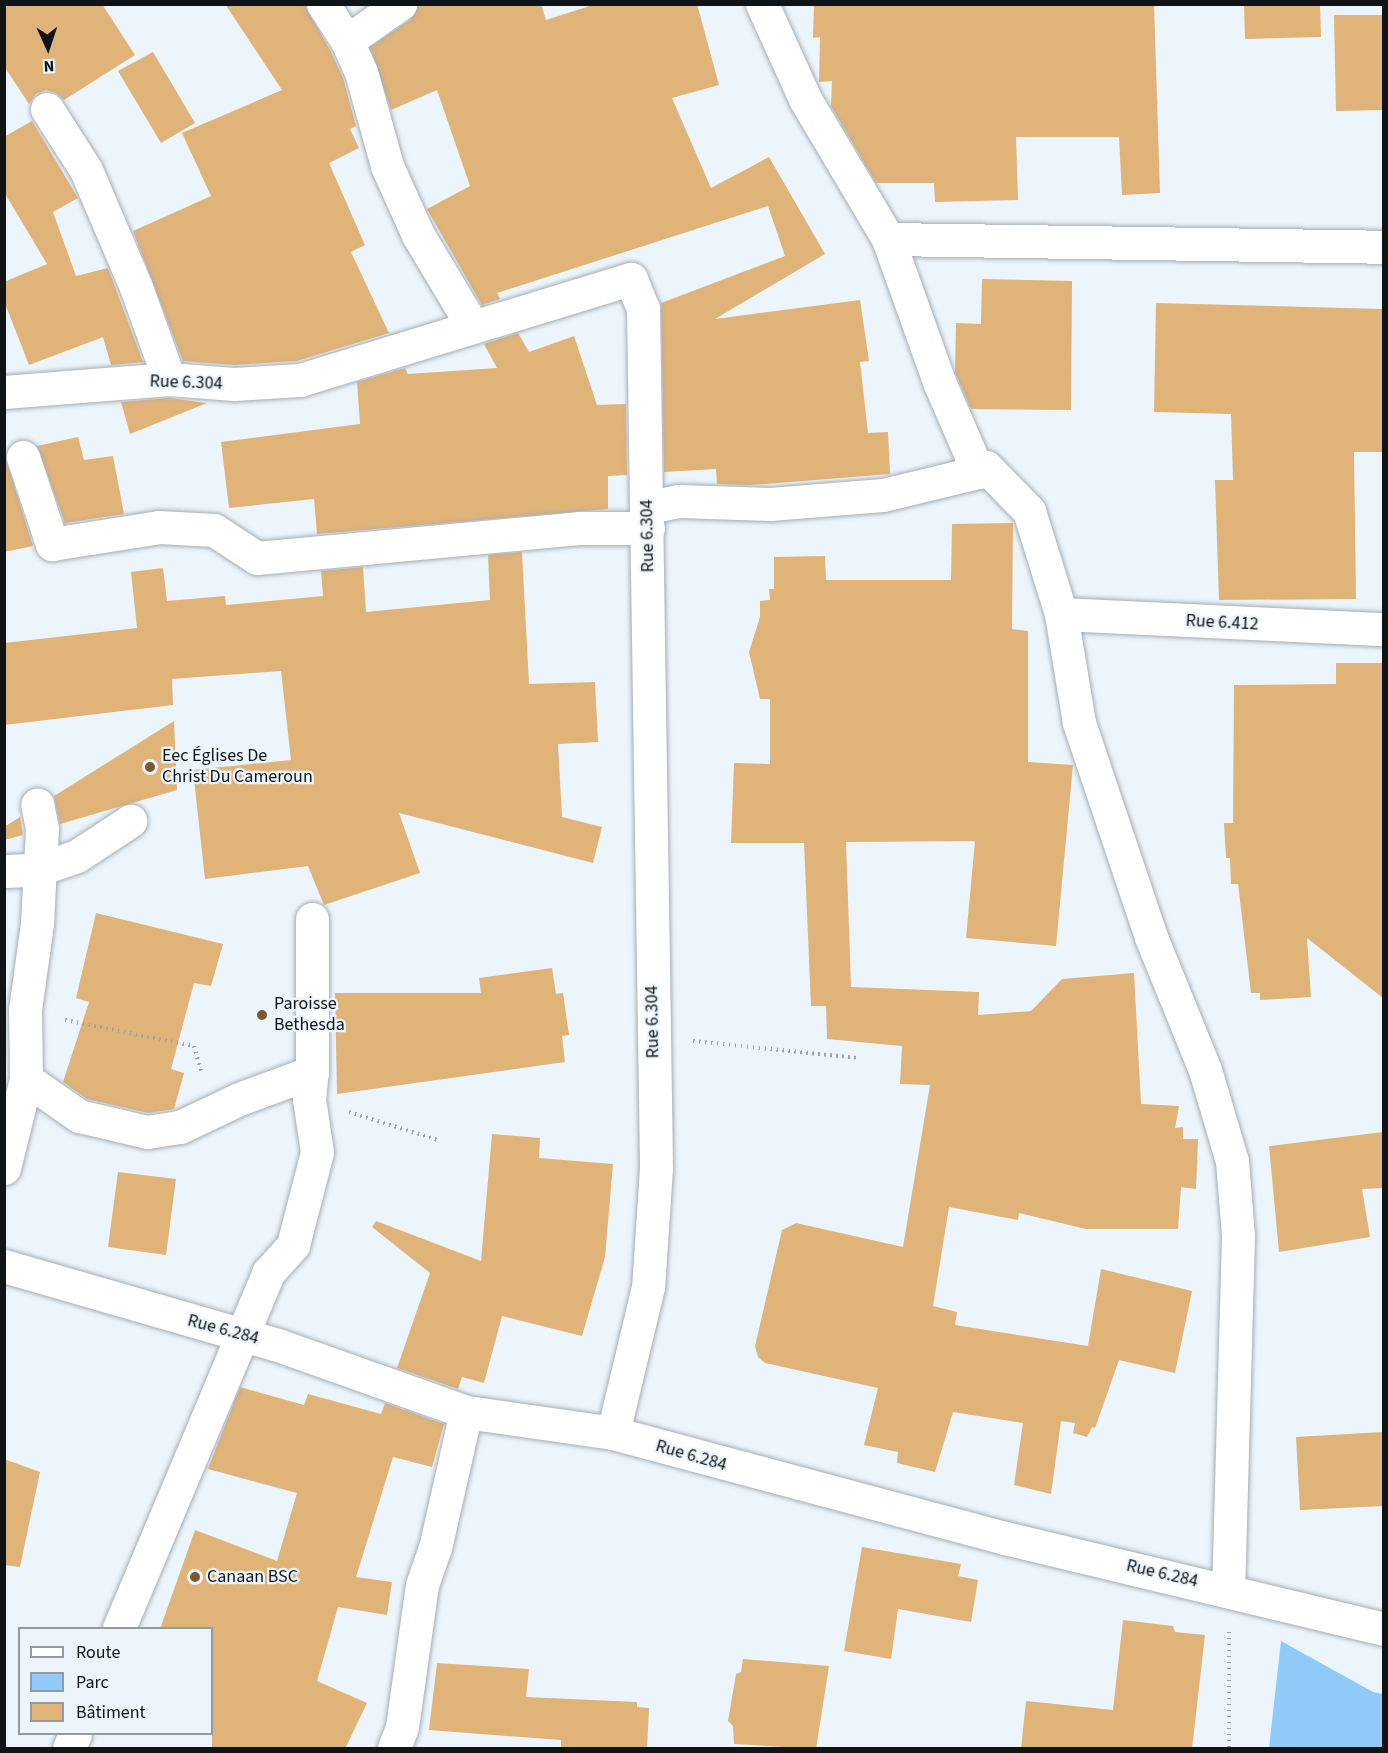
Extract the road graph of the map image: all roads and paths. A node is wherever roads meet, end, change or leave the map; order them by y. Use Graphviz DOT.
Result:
graph roads {
  1 [pos="323,4"];
  2 [pos="400,4"];
  3 [pos="762,4"];
  4 [pos="347,41"];
  5 [pos="47,108"];
  6 [pos="888,239"];
  7 [pos="1383,247"];
  8 [pos="473,327"];
  9 [pos="169,379"];
  10 [pos="4,392"];
  11 [pos="23,457"];
  12 [pos="978,472"];
  13 [pos="648,517"];
  14 [pos="1061,614"];
  15 [pos="1383,629"];
  16 [pos="38,804"];
  17 [pos="130,821"];
  18 [pos="37,870"];
  19 [pos="4,871"];
  20 [pos="312,918"];
  21 [pos="26,1010"];
  22 [pos="653,1036"];
  23 [pos="194,1046"];
  24 [pos="858,1058"];
  25 [pos="26,1079"];
  26 [pos="310,1086"];
  27 [pos="438,1140"];
  28 [pos="4,1168"];
  29 [pos="4,1266"];
  30 [pos="241,1336"];
  31 [pos="466,1412"];
  32 [pos="613,1433"];
  33 [pos="1228,1589"];
  34 [pos="120,1627"];
  35 [pos="1383,1629"];
  36 [pos="75,1735"];
  37 [pos="69,1749"];
  38 [pos="394,1749"];
  39 [pos="1229,1749"];
  1 -- 4 [label="street"];
  2 -- 4 [label="street"];
  3 -- 6 [label="street"];
  4 -- 8 [label="street"];
  5 -- 9 [label="street"];
  6 -- 7 [label="street"];
  6 -- 12 [label="street"];
  8 -- 9 [label="street, Rue 6.304"];
  8 -- 13 [label="street, Rue 6.304"];
  9 -- 10 [label="street, Rue 6.304"];
  11 -- 13 [label="street"];
  12 -- 13 [label="street"];
  12 -- 14 [label="street"];
  13 -- 22 [label="street, Rue 6.304"];
  14 -- 15 [label="street, Rue 6.412"];
  14 -- 33 [label="street"];
  16 -- 18 [label="street"];
  17 -- 18 [label="street"];
  18 -- 19 [label="street"];
  18 -- 21 [label="street"];
  20 -- 26 [label="street"];
  21 -- 23 [label="path"];
  21 -- 25 [label="street"];
  22 -- 24 [label="path"];
  22 -- 32 [label="street, Rue 6.304"];
  25 -- 26 [label="street"];
  25 -- 28 [label="street"];
  26 -- 27 [label="path"];
  26 -- 30 [label="street"];
  29 -- 30 [label="street, Rue 6.284"];
  30 -- 31 [label="street, Rue 6.284"];
  30 -- 34 [label="street"];
  31 -- 32 [label="street, Rue 6.284"];
  31 -- 38 [label="street"];
  32 -- 33 [label="street, Rue 6.284"];
  33 -- 35 [label="street, Rue 6.284"];
  33 -- 39 [label="path"];
  36 -- 37 [label="street"];
}
